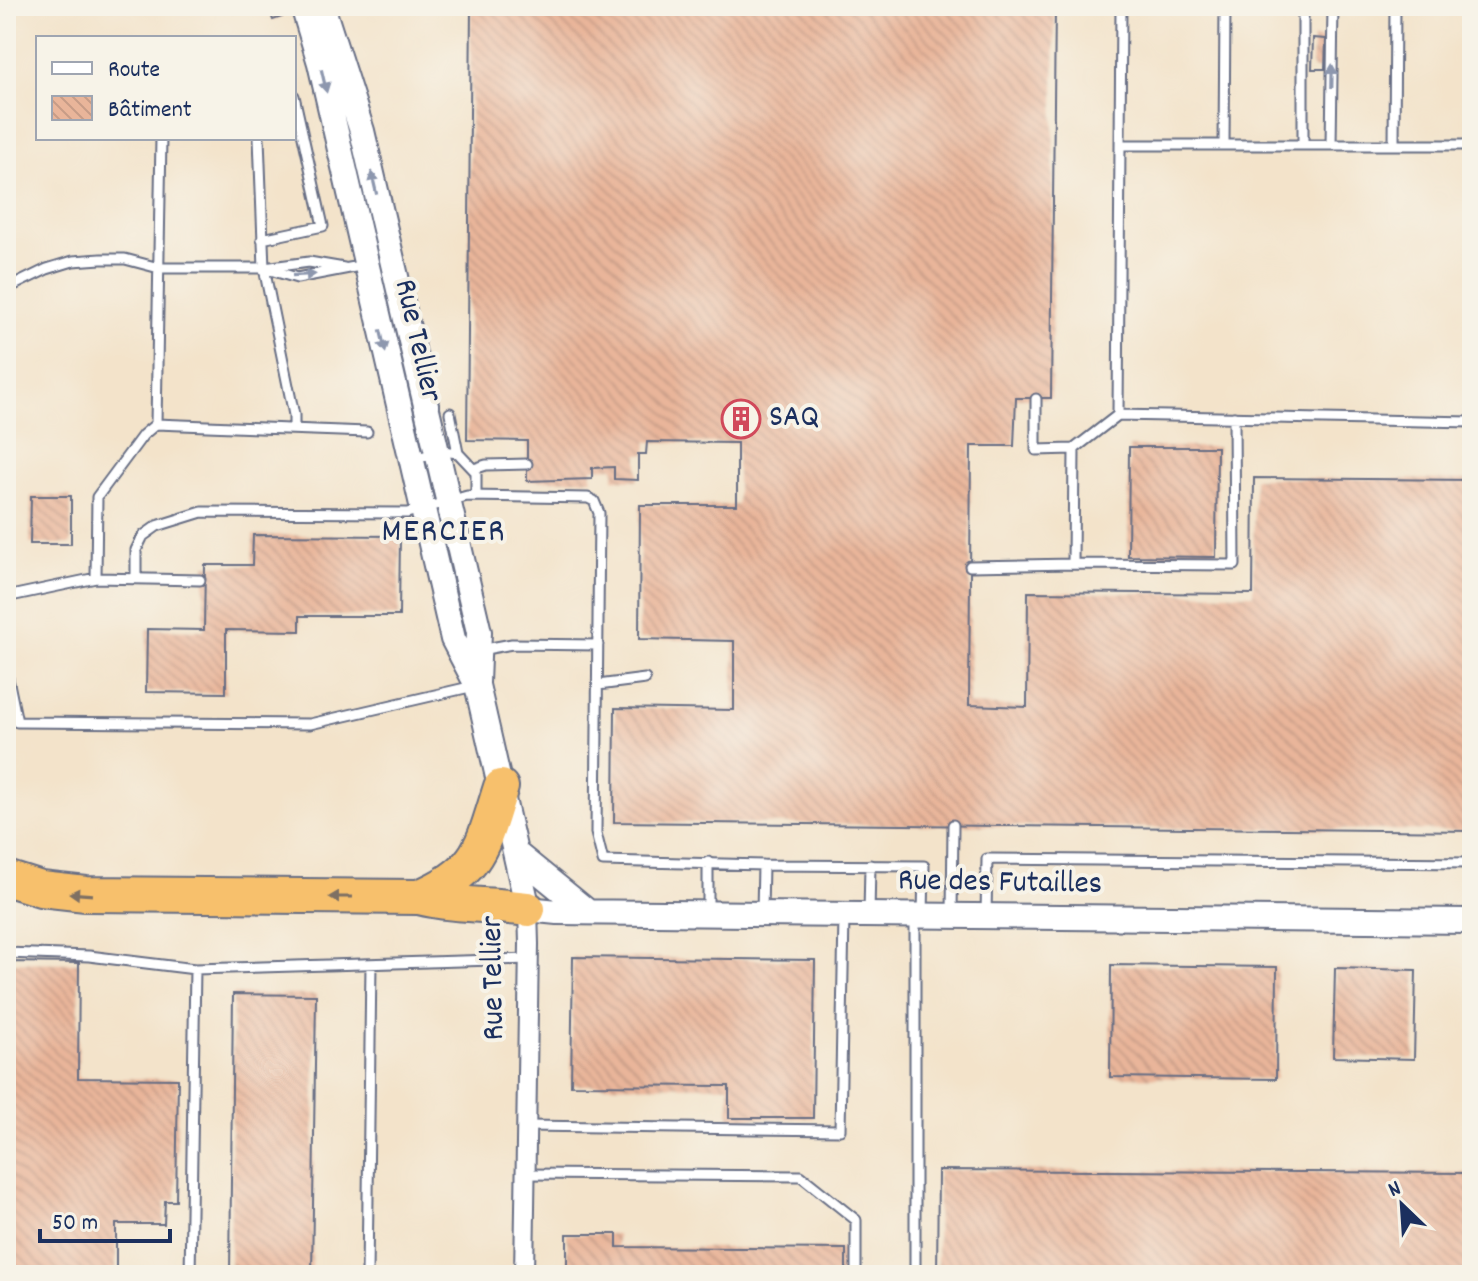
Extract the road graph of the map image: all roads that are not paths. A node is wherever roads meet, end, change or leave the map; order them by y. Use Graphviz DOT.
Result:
graph roads {
  1 [pos="303,6"];
  2 [pos="322,6"];
  3 [pos="1121,6"];
  4 [pos="1225,6"];
  5 [pos="1303,6"];
  6 [pos="1333,6"];
  7 [pos="1395,6"];
  8 [pos="296,105"];
  9 [pos="161,140"];
  10 [pos="259,140"];
  11 [pos="1120,145"];
  12 [pos="1224,145"];
  13 [pos="1303,145"];
  14 [pos="1331,145"];
  15 [pos="1394,145"];
  16 [pos="1472,145"];
  17 [pos="262,239"];
  18 [pos="392,259"];
  19 [pos="355,267"];
  20 [pos="159,268"];
  21 [pos="264,268"];
  22 [pos="6,289"];
  23 [pos="1036,399"];
  24 [pos="450,413"];
  25 [pos="1118,415"];
  26 [pos="1234,417"];
  27 [pos="1472,422"];
  28 [pos="156,424"];
  29 [pos="294,429"];
  30 [pos="367,432"];
  31 [pos="1074,449"];
  32 [pos="447,453"];
  33 [pos="410,459"];
  34 [pos="527,464"];
  35 [pos="474,469"];
  36 [pos="476,496"];
  37 [pos="448,500"];
  38 [pos="422,510"];
  39 [pos="1073,564"];
  40 [pos="970,566"];
  41 [pos="96,578"];
  42 [pos="136,578"];
  43 [pos="200,580"];
  44 [pos="6,597"];
  45 [pos="598,645"];
  46 [pos="469,652"];
  47 [pos="6,669"];
  48 [pos="645,679"];
  49 [pos="477,685"];
  50 [pos="598,685"];
  51 [pos="501,787"];
  52 [pos="953,825"];
  53 [pos="517,854"];
  54 [pos="708,862"];
  55 [pos="1472,863"];
  56 [pos="763,865"];
  57 [pos="870,865"];
  58 [pos="6,878"];
  59 [pos="419,897"];
  60 [pos="528,909"];
  61 [pos="588,912"];
  62 [pos="708,913"];
  63 [pos="762,913"];
  64 [pos="845,914"];
  65 [pos="869,914"];
  66 [pos="919,915"];
  67 [pos="952,915"];
  68 [pos="986,916"];
  69 [pos="1472,921"];
  70 [pos="6,953"];
  71 [pos="529,959"];
  72 [pos="371,964"];
  73 [pos="195,969"];
  74 [pos="526,1126"];
  75 [pos="526,1174"];
  76 [pos="190,1275"];
  77 [pos="367,1275"];
  78 [pos="524,1275"];
  79 [pos="856,1275"];
  80 [pos="915,1275"];
  1 -- 19 [label="street, Rue Tellier, one-way"];
  18 -- 2 [label="street, Rue Tellier, one-way"];
  3 -- 11 [label="lane"];
  4 -- 12 [label="lane"];
  5 -- 13 [label="lane"];
  14 -- 6 [label="lane, one-way"];
  7 -- 15 [label="lane"];
  8 -- 17 [label="lane"];
  9 -- 20 [label="lane"];
  10 -- 17 [label="lane"];
  11 -- 12 [label="lane"];
  11 -- 25 [label="lane"];
  12 -- 13 [label="lane"];
  13 -- 14 [label="lane"];
  14 -- 15 [label="lane"];
  15 -- 16 [label="lane"];
  17 -- 21 [label="lane"];
  18 -- 19 [label="lane"];
  18 -- 32 [label="street, Rue Tellier"];
  19 -- 21 [label="lane"];
  19 -- 33 [label="street, Rue Tellier, one-way"];
  20 -- 21 [label="lane"];
  20 -- 22 [label="lane"];
  20 -- 28 [label="lane"];
  21 -- 29 [label="lane"];
  23 -- 31 [label="lane"];
  24 -- 32 [label="lane"];
  25 -- 26 [label="lane"];
  25 -- 31 [label="lane"];
  26 -- 27 [label="lane"];
  26 -- 39 [label="lane"];
  28 -- 29 [label="lane"];
  28 -- 41 [label="lane"];
  29 -- 30 [label="lane"];
  31 -- 39 [label="lane"];
  32 -- 33 [label="lane"];
  32 -- 35 [label="lane"];
  32 -- 37 [label="street, Rue Tellier"];
  33 -- 38 [label="street, Rue Tellier"];
  34 -- 35 [label="lane"];
  35 -- 36 [label="lane"];
  36 -- 37 [label="lane"];
  36 -- 45 [label="lane"];
  37 -- 38 [label="lane"];
  37 -- 46 [label="street, Rue Tellier"];
  38 -- 42 [label="lane"];
  38 -- 46 [label="street, Rue Tellier"];
  39 -- 40 [label="lane"];
  41 -- 42 [label="lane"];
  41 -- 44 [label="lane"];
  42 -- 43 [label="lane"];
  45 -- 46 [label="lane"];
  45 -- 50 [label="lane"];
  46 -- 49 [label="street, Rue Tellier"];
  47 -- 49 [label="lane"];
  48 -- 50 [label="lane"];
  49 -- 51 [label="street, Rue Tellier"];
  50 -- 54 [label="lane"];
  51 -- 53 [label="street, Rue Tellier"];
  51 -- 59 [label="highway"];
  52 -- 67 [label="lane"];
  53 -- 60 [label="street, Rue Tellier"];
  53 -- 61 [label="street"];
  54 -- 56 [label="lane"];
  54 -- 62 [label="lane"];
  55 -- 68 [label="lane"];
  56 -- 57 [label="lane"];
  56 -- 63 [label="lane"];
  57 -- 65 [label="lane"];
  57 -- 66 [label="lane"];
  59 -- 58 [label="highway, one-way"];
  59 -- 60 [label="highway"];
  60 -- 61 [label="street, Rue des Futailles"];
  60 -- 71 [label="street, Rue Tellier"];
  61 -- 62 [label="street, Rue des Futailles"];
  62 -- 63 [label="street, Rue des Futailles"];
  63 -- 64 [label="street, Rue des Futailles"];
  64 -- 65 [label="street, Rue des Futailles"];
  64 -- 74 [label="lane"];
  65 -- 66 [label="street, Rue des Futailles"];
  66 -- 67 [label="street, Rue des Futailles"];
  66 -- 80 [label="lane"];
  67 -- 68 [label="street, Rue des Futailles"];
  68 -- 69 [label="street, Rue des Futailles"];
  70 -- 73 [label="lane"];
  71 -- 72 [label="lane"];
  71 -- 74 [label="street, Rue Tellier"];
  72 -- 73 [label="lane"];
  72 -- 77 [label="lane"];
  73 -- 76 [label="lane"];
  74 -- 75 [label="street, Rue Tellier"];
  75 -- 78 [label="street, Rue Tellier"];
  75 -- 79 [label="lane"];
}
